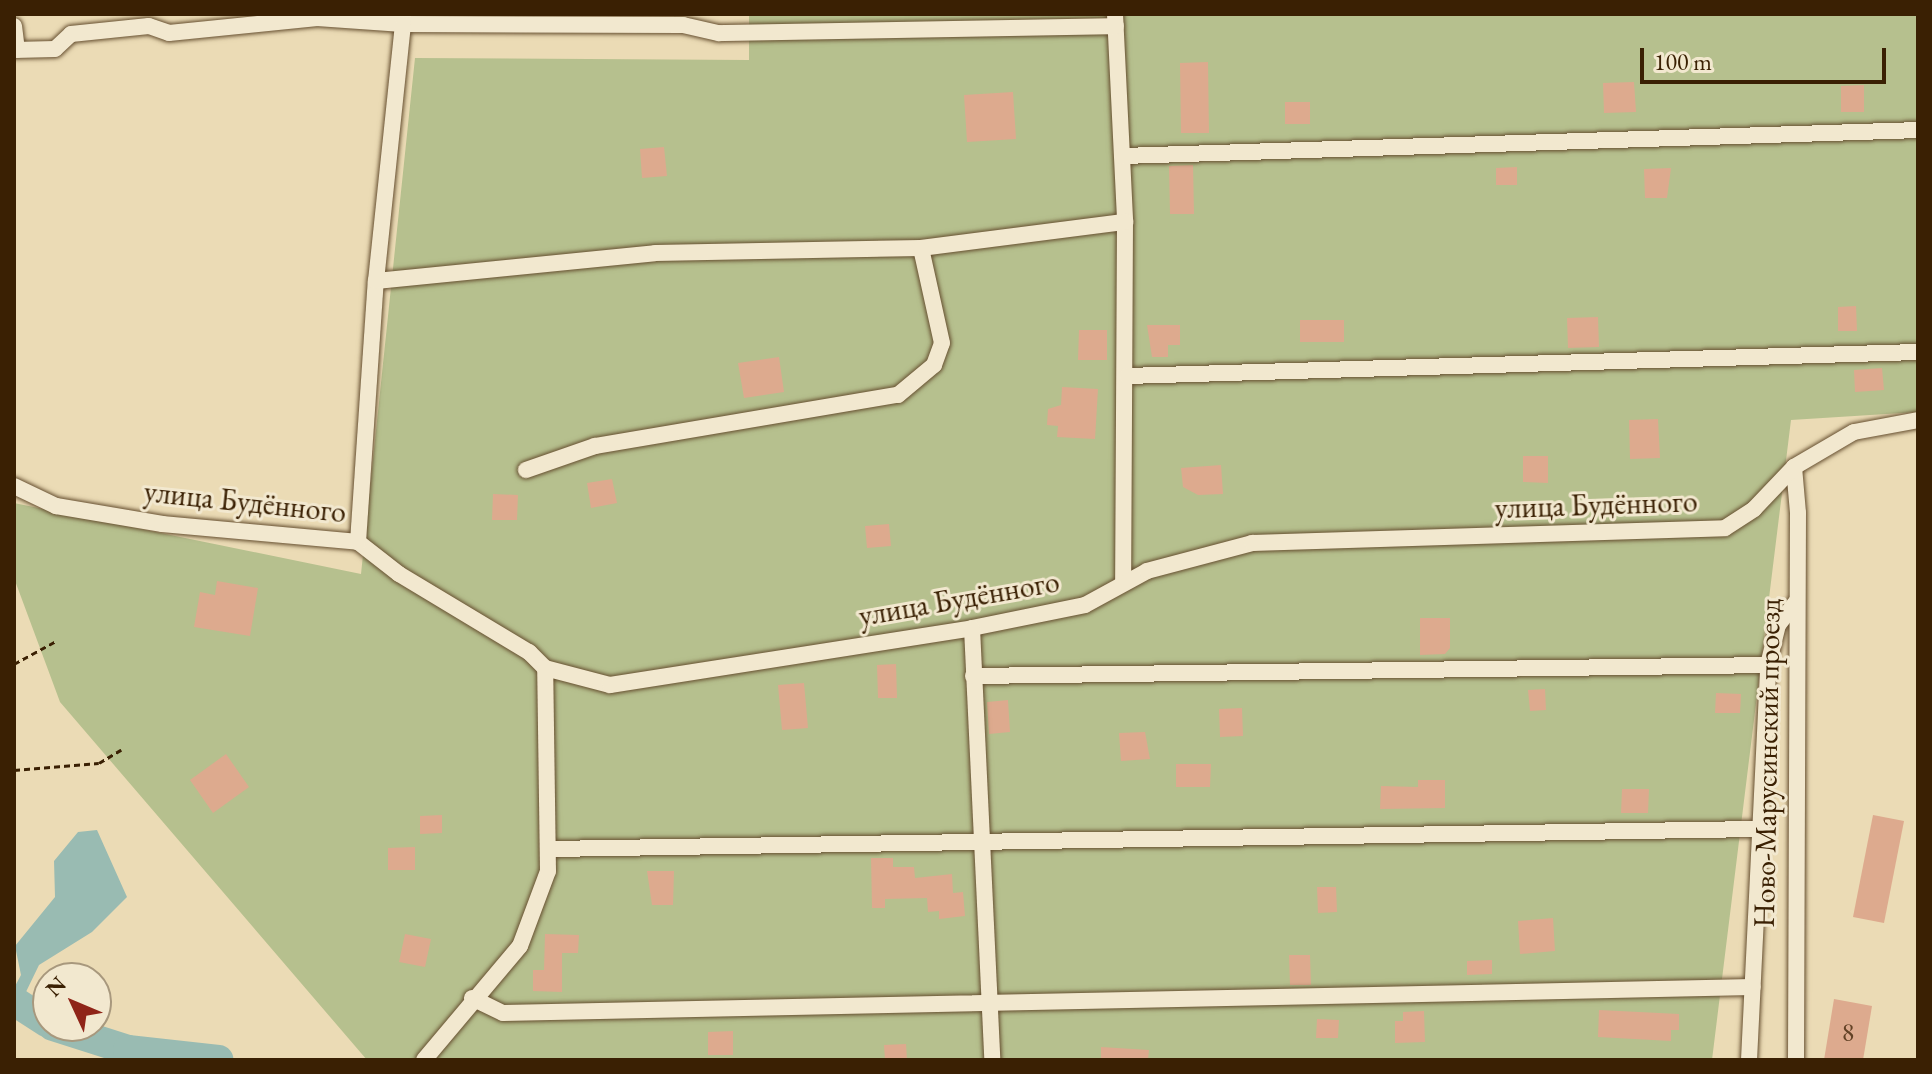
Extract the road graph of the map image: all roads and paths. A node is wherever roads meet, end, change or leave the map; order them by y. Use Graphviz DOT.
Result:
graph roads {
  1 [pos="684,20"];
  2 [pos="1116,20"];
  3 [pos="1061,22"];
  4 [pos="403,24"];
  5 [pos="14,26"];
  6 [pos="15,50"];
  7 [pos="1918,130"];
  8 [pos="1123,156"];
  9 [pos="1125,222"];
  10 [pos="921,248"];
  11 [pos="376,281"];
  12 [pos="1918,352"];
  13 [pos="1127,376"];
  14 [pos="1918,420"];
  15 [pos="1794,467"];
  16 [pos="526,470"];
  17 [pos="14,486"];
  18 [pos="358,542"];
  19 [pos="1123,583"];
  20 [pos="1797,601"];
  21 [pos="972,628"];
  22 [pos="56,641"];
  23 [pos="14,664"];
  24 [pos="1768,665"];
  25 [pos="545,668"];
  26 [pos="973,676"];
  27 [pos="121,750"];
  28 [pos="14,770"];
  29 [pos="1760,829"];
  30 [pos="984,845"];
  31 [pos="550,849"];
  32 [pos="1753,987"];
  33 [pos="472,998"];
  34 [pos="989,1003"];
  35 [pos="424,1060"];
  36 [pos="992,1060"];
  37 [pos="1749,1060"];
  38 [pos="1796,1060"];
  1 -- 3 [label="street"];
  1 -- 4 [label="street"];
  2 -- 3 [label="street"];
  2 -- 8 [label="street"];
  4 -- 6 [label="street"];
  4 -- 11 [label="street"];
  5 -- 6 [label="street"];
  7 -- 8 [label="street"];
  8 -- 9 [label="street"];
  9 -- 10 [label="street"];
  9 -- 13 [label="street"];
  10 -- 11 [label="street"];
  10 -- 16 [label="street"];
  11 -- 18 [label="street"];
  12 -- 13 [label="street"];
  13 -- 19 [label="street"];
  14 -- 15 [label="street, улица Будённого"];
  15 -- 19 [label="street, улица Будённого"];
  15 -- 20 [label="street, Ново-Марусинский проезд"];
  17 -- 18 [label="street, улица Будённого"];
  18 -- 25 [label="street, улица Будённого"];
  19 -- 21 [label="street, улица Будённого"];
  20 -- 24 [label="street"];
  20 -- 38 [label="street, Ново-Марусинский проезд"];
  21 -- 25 [label="street, улица Будённого"];
  21 -- 26 [label="street"];
  22 -- 23 [label="path"];
  24 -- 26 [label="street"];
  24 -- 29 [label="street"];
  25 -- 31 [label="street"];
  26 -- 30 [label="street"];
  27 -- 28 [label="path"];
  29 -- 30 [label="street"];
  29 -- 32 [label="street"];
  30 -- 31 [label="street"];
  30 -- 34 [label="street"];
  31 -- 33 [label="street"];
  32 -- 34 [label="street"];
  32 -- 37 [label="street"];
  33 -- 34 [label="street"];
  33 -- 35 [label="street"];
  34 -- 36 [label="street"];
}
